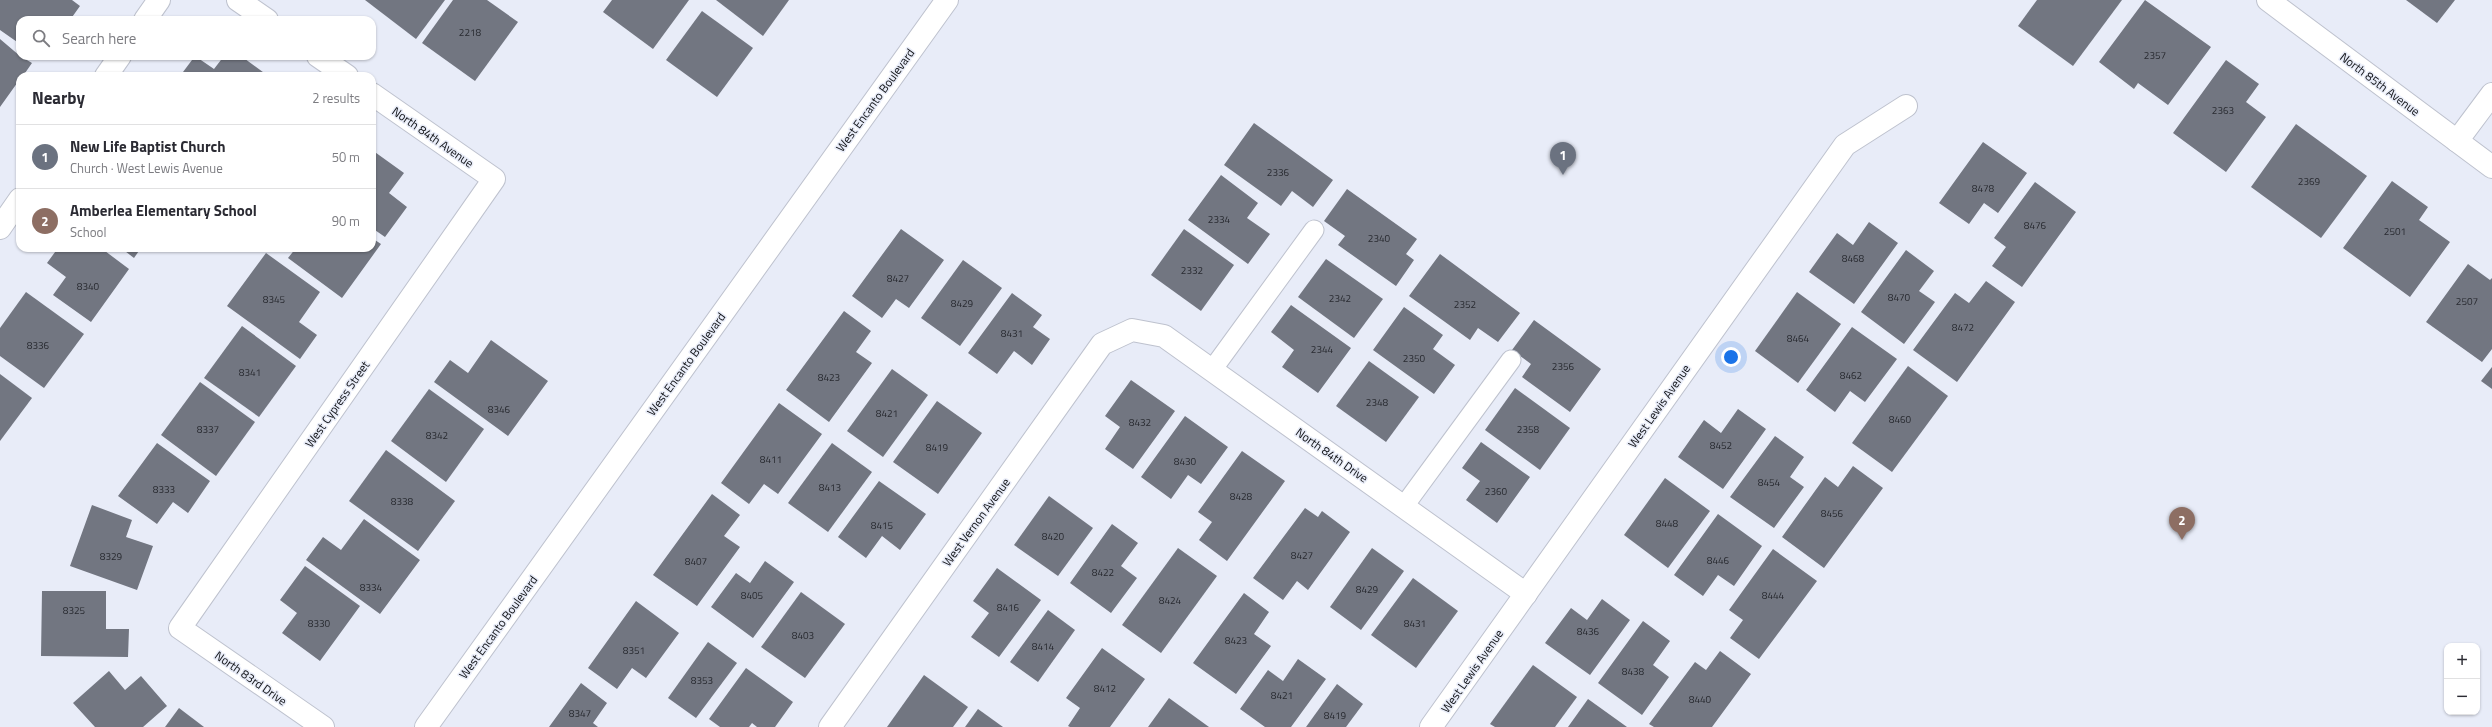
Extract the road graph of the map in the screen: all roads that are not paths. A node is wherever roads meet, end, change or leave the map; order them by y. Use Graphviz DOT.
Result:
graph roads {
  1 [pos="159,0"];
  2 [pos="238,0"];
  3 [pos="2268,0"];
  4 [pos="944,1"];
  5 [pos="148,16"];
  6 [pos="261,16"];
  7 [pos="117,60"];
  8 [pos="324,60"];
  9 [pos="109,72"];
  10 [pos="341,72"];
  11 [pos="2492,94"];
  12 [pos="376,97"];
  13 [pos="1906,106"];
  14 [pos="2457,141"];
  15 [pos="2492,166"];
  16 [pos="494,179"];
  17 [pos="16,205"];
  18 [pos="0,228"];
  19 [pos="1314,230"];
  20 [pos="1132,330"];
  21 [pos="1511,360"];
  22 [pos="1212,370"];
  23 [pos="1404,506"];
  24 [pos="1526,594"];
  25 [pos="180,628"];
  26 [pos="323,727"];
  27 [pos="426,727"];
  28 [pos="830,727"];
  29 [pos="1432,727"];
  1 -- 5 [label="street"];
  2 -- 6 [label="street"];
  3 -- 14 [label="street, North 85th Avenue"];
  4 -- 27 [label="street, West Encanto Boulevard"];
  7 -- 9 [label="street"];
  8 -- 10 [label="street"];
  11 -- 14 [label="street"];
  12 -- 16 [label="street, North 84th Avenue"];
  13 -- 24 [label="street, West Lewis Avenue"];
  14 -- 15 [label="street, North 85th Avenue"];
  16 -- 25 [label="street, West Cypress Street"];
  17 -- 18 [label="street"];
  19 -- 22 [label="lane"];
  20 -- 22 [label="street, North 84th Drive"];
  20 -- 28 [label="street, West Vernon Avenue"];
  21 -- 23 [label="lane"];
  22 -- 23 [label="street, North 84th Drive"];
  23 -- 24 [label="street, North 84th Drive"];
  24 -- 29 [label="street, West Lewis Avenue"];
  25 -- 26 [label="street, North 83rd Drive"];
}
